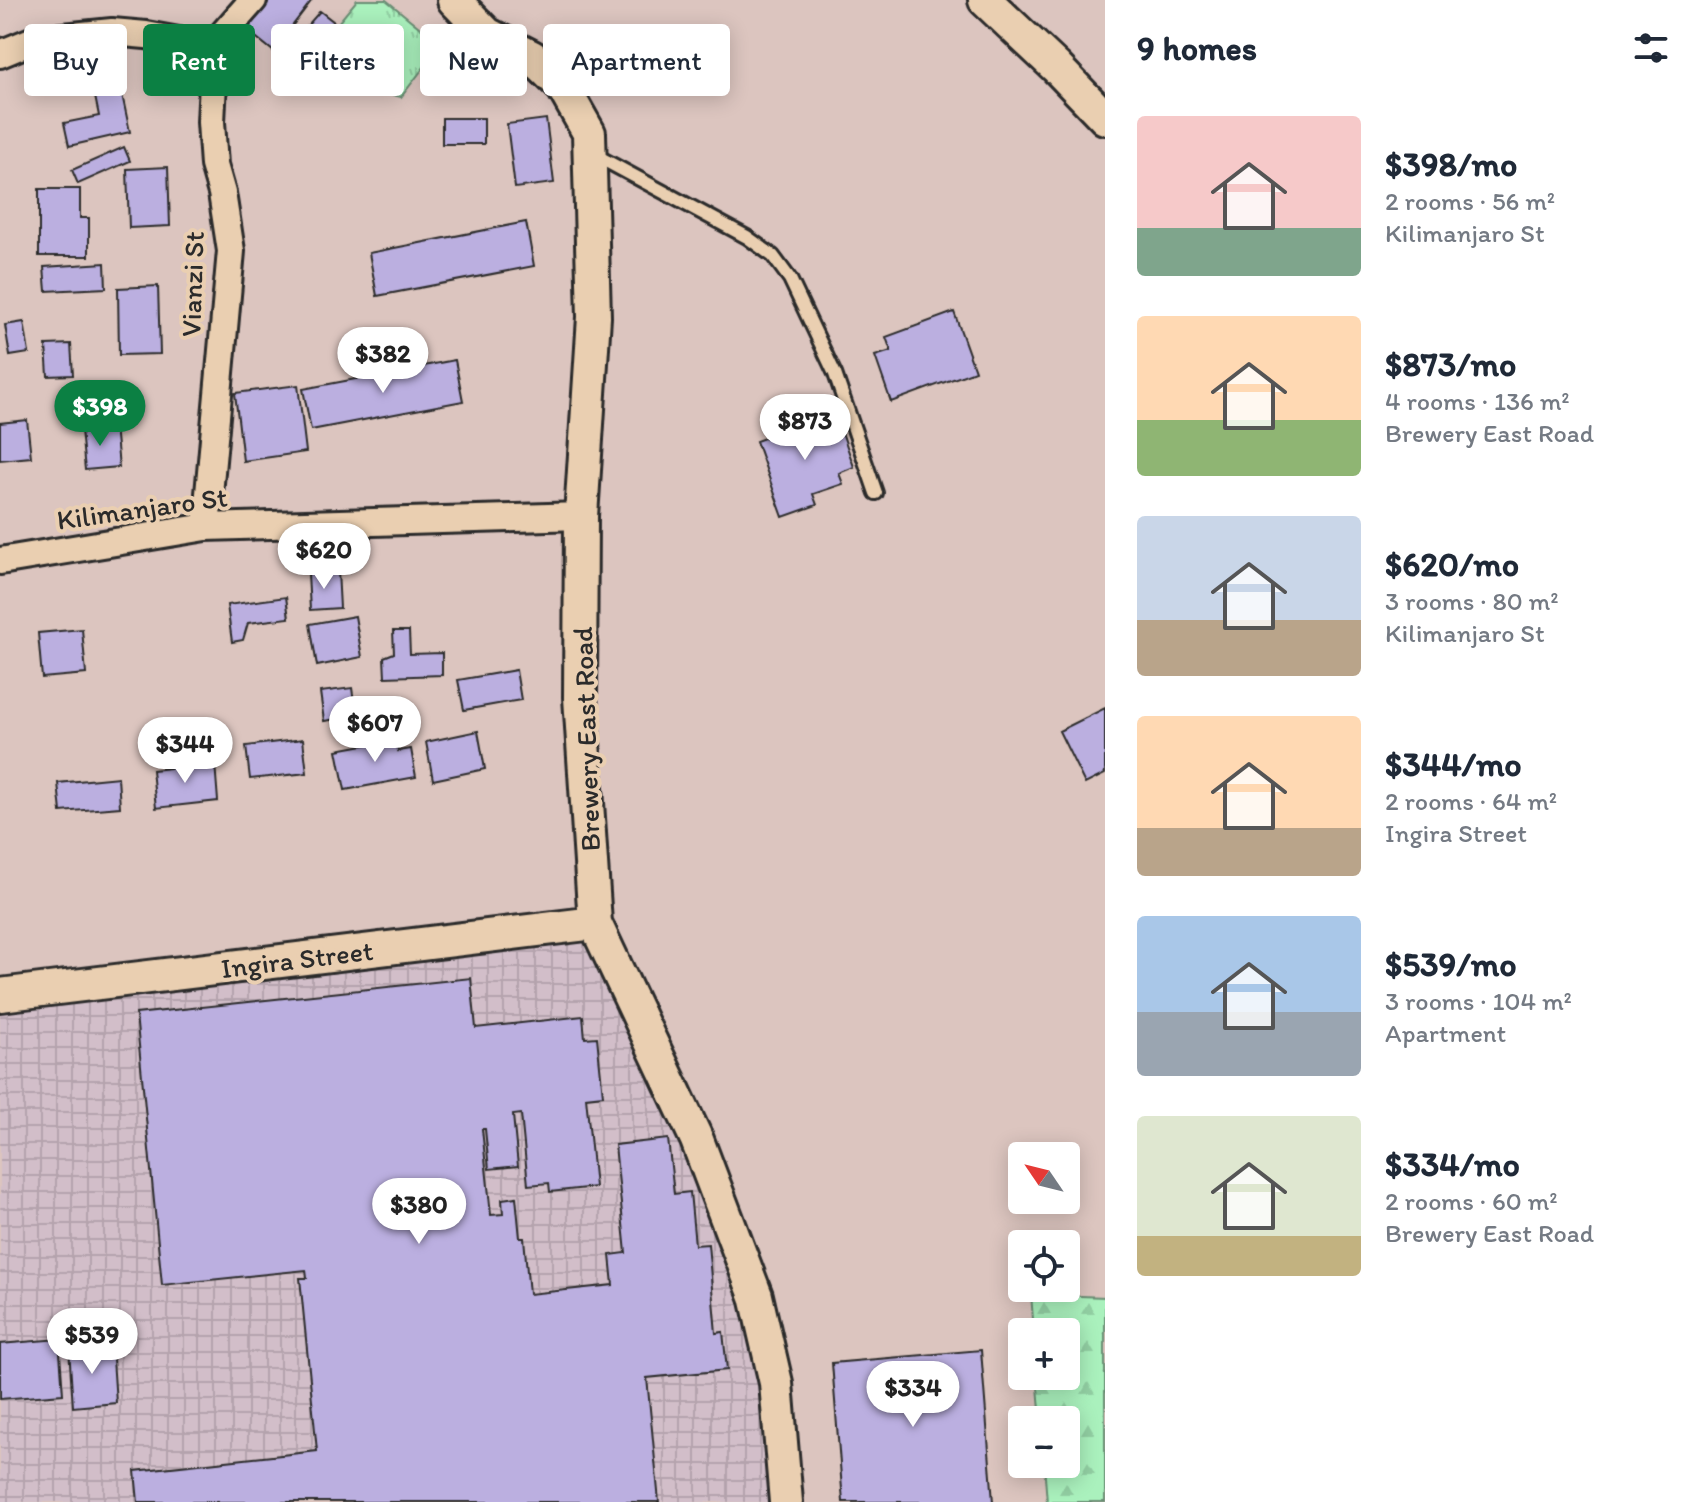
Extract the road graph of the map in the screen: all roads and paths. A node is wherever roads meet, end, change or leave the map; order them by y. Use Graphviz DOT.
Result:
graph roads {
  1 [pos="253,0"];
  2 [pos="454,0"];
  3 [pos="985,0"];
  4 [pos="232,24"];
  5 [pos="143,35"];
  6 [pos="0,54"];
  7 [pos="212,96"];
  8 [pos="1105,118"];
  9 [pos="590,153"];
  10 [pos="876,493"];
  11 [pos="581,516"];
  12 [pos="206,527"];
  13 [pos="0,561"];
  14 [pos="595,923"];
  15 [pos="0,995"];
  16 [pos="786,1502"];
  1 -- 4 [label="street"];
  2 -- 9 [label="street, Brewery East Road"];
  3 -- 8 [label="street"];
  5 -- 6 [label="street"];
  7 -- 12 [label="street, Vianzi St"];
  9 -- 10 [label="lane"];
  9 -- 11 [label="street, Brewery East Road"];
  11 -- 12 [label="street, Kilimanjaro St"];
  11 -- 14 [label="street, Brewery East Road"];
  12 -- 13 [label="street, Kilimanjaro St"];
  14 -- 15 [label="street, Ingira Street"];
  14 -- 16 [label="street, Brewery East Road"];
}
